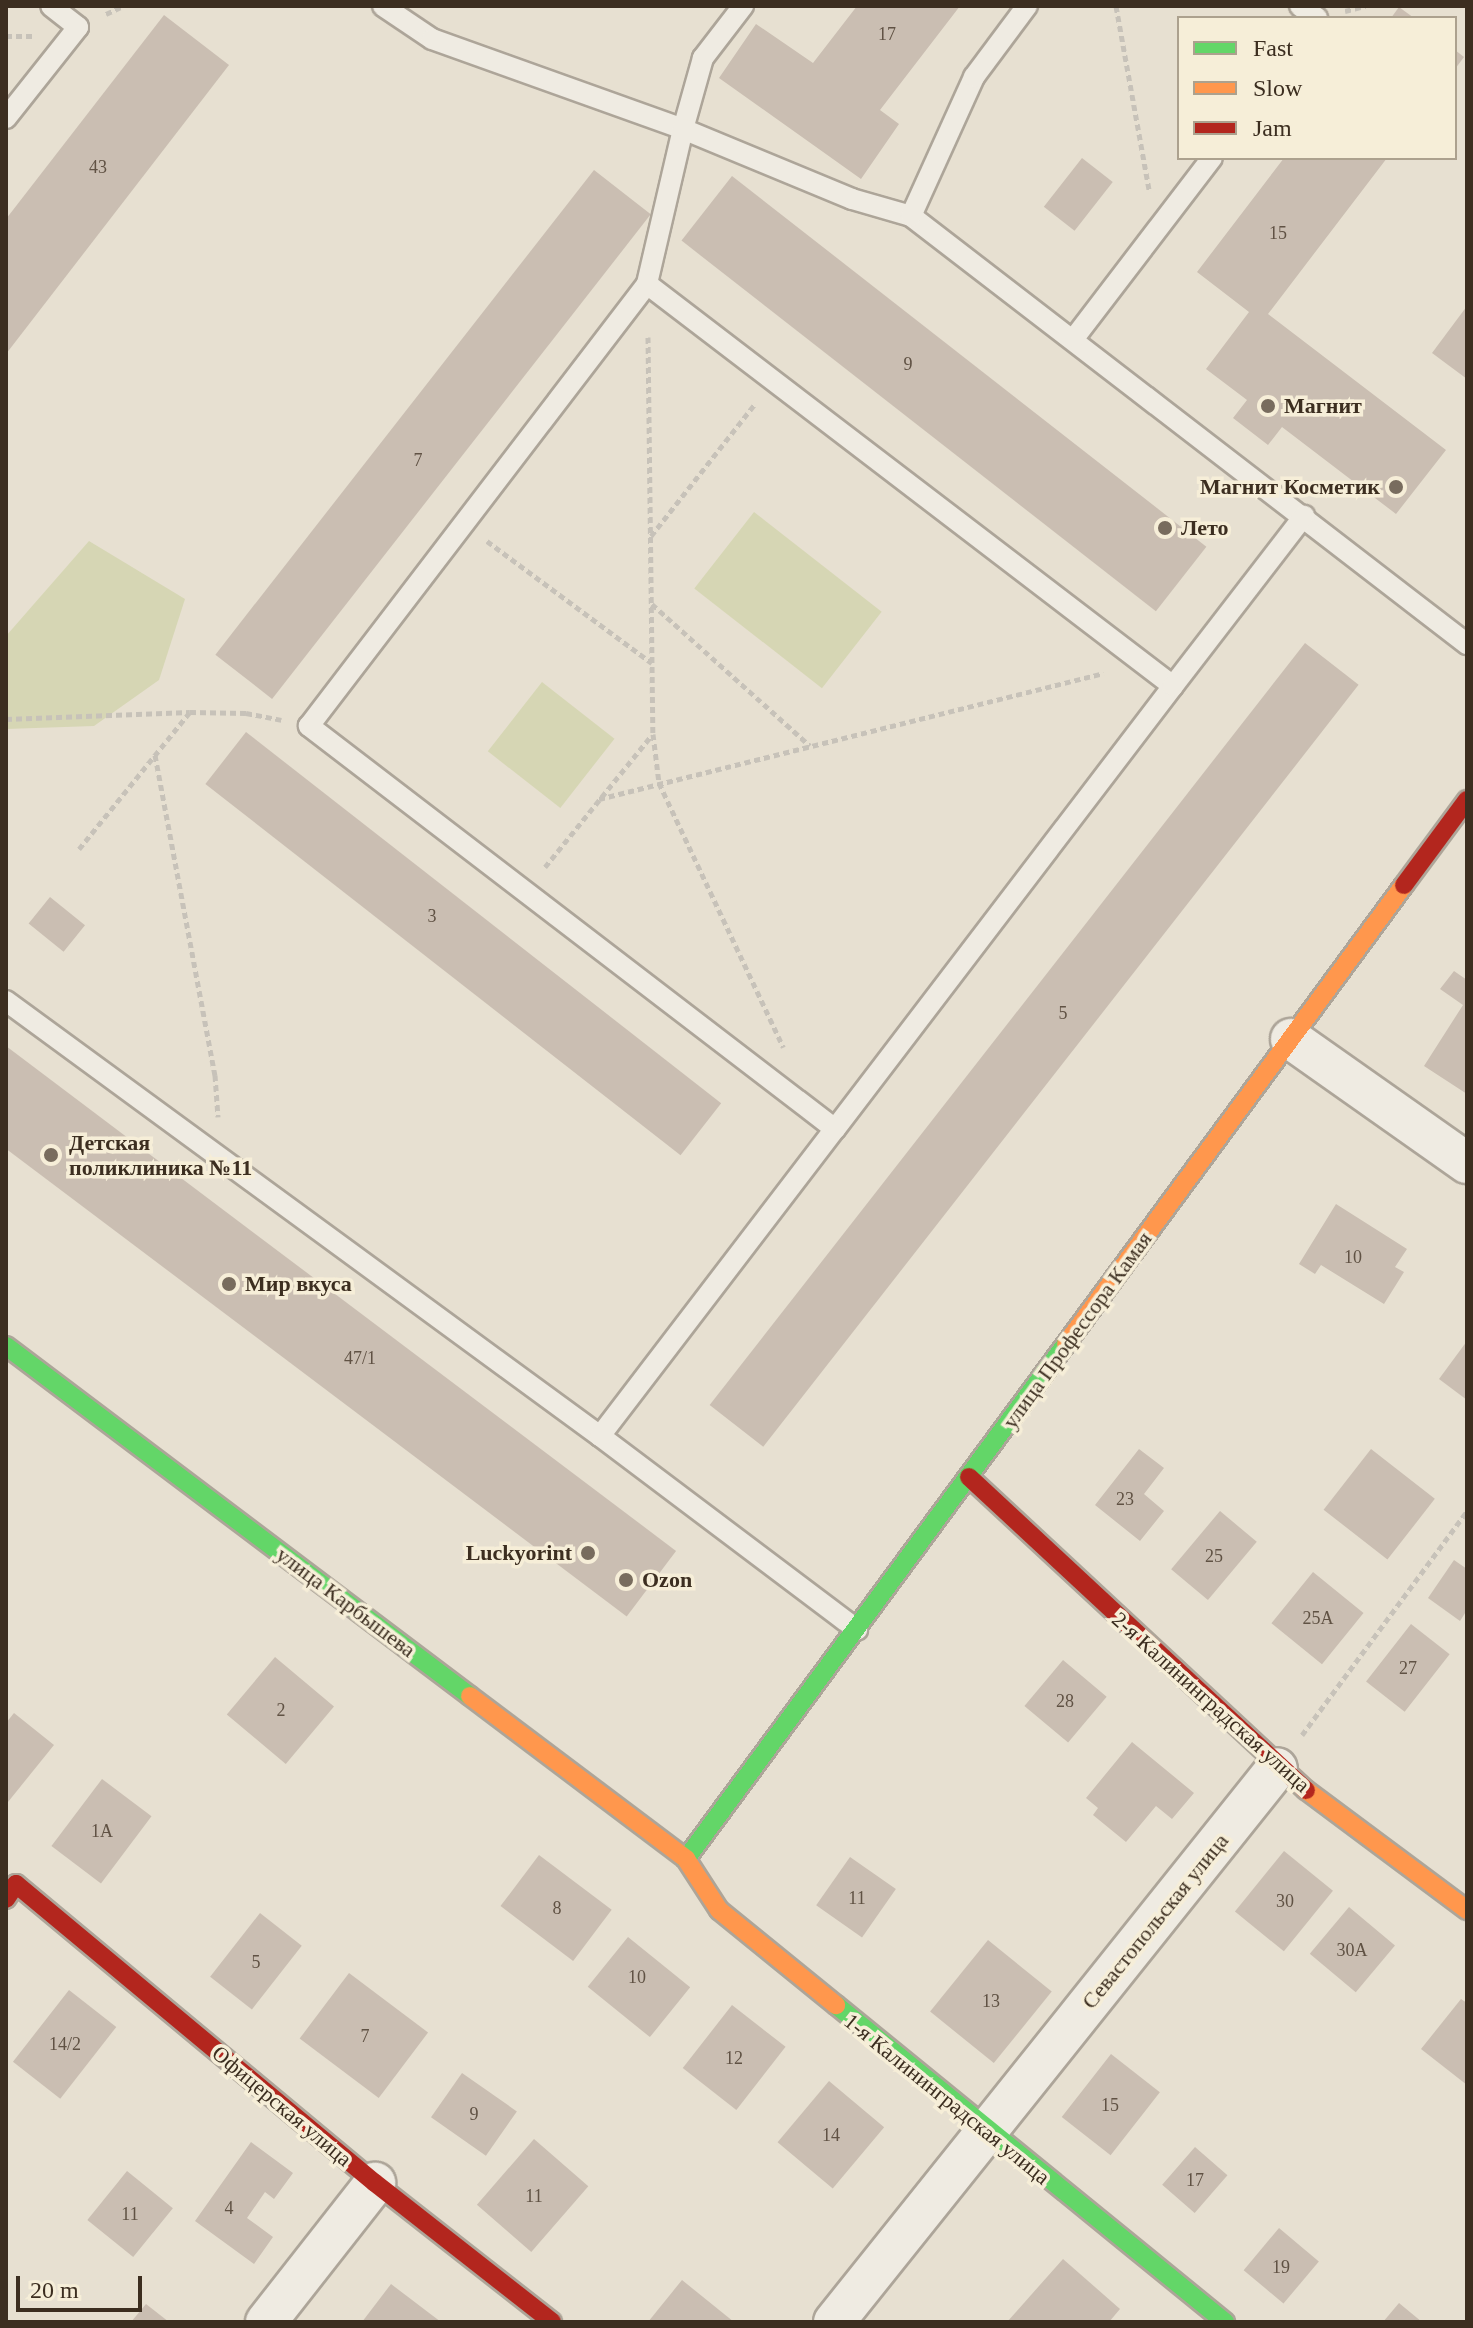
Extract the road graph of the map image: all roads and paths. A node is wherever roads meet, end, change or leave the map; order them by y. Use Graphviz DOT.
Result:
graph roads {
  1 [pos="51,6"];
  2 [pos="383,6"];
  3 [pos="743,6"];
  4 [pos="1027,6"];
  5 [pos="1116,6"];
  6 [pos="6,118"];
  7 [pos="683,129"];
  8 [pos="1210,160"];
  9 [pos="911,216"];
  10 [pos="1156,231"];
  11 [pos="647,284"];
  12 [pos="1075,337"];
  13 [pos="774,380"];
  14 [pos="1304,516"];
  15 [pos="464,523"];
  16 [pos="651,537"];
  17 [pos="651,603"];
  18 [pos="1467,644"];
  19 [pos="652,663"];
  20 [pos="1144,664"];
  21 [pos="1173,686"];
  22 [pos="190,712"];
  23 [pos="6,719"];
  24 [pos="309,726"];
  25 [pos="653,734"];
  26 [pos="810,746"];
  27 [pos="155,755"];
  28 [pos="659,783"];
  29 [pos="599,799"];
  30 [pos="1467,800"];
  31 [pos="79,849"];
  32 [pos="525,891"];
  33 [pos="6,1001"];
  34 [pos="1291,1039"];
  35 [pos="786,1054"];
  36 [pos="835,1129"];
  37 [pos="221,1158"];
  38 [pos="1467,1163"];
  39 [pos="6,1346"];
  40 [pos="600,1436"];
  41 [pos="969,1477"];
  42 [pos="1467,1511"];
  43 [pos="857,1630"];
  44 [pos="1277,1768"];
  45 [pos="686,1859"];
  46 [pos="11,1892"];
  47 [pos="1467,1910"];
  48 [pos="986,2132"];
  49 [pos="375,2183"];
  50 [pos="266,2322"];
  51 [pos="552,2322"];
  52 [pos="834,2322"];
  53 [pos="1225,2322"];
  1 -- 6 [label="lane"];
  2 -- 7 [label="lane"];
  3 -- 7 [label="lane"];
  4 -- 9 [label="lane"];
  5 -- 10 [label="path"];
  7 -- 9 [label="lane"];
  7 -- 11 [label="lane"];
  8 -- 10 [label="lane"];
  9 -- 12 [label="lane"];
  10 -- 12 [label="lane"];
  11 -- 13 [label="lane"];
  11 -- 15 [label="lane"];
  11 -- 16 [label="path"];
  12 -- 14 [label="lane"];
  13 -- 16 [label="path"];
  13 -- 20 [label="lane"];
  14 -- 18 [label="lane"];
  14 -- 21 [label="lane"];
  15 -- 19 [label="path"];
  15 -- 24 [label="lane"];
  16 -- 17 [label="path"];
  17 -- 19 [label="path"];
  17 -- 26 [label="path"];
  19 -- 25 [label="path"];
  20 -- 21 [label="lane"];
  20 -- 26 [label="path"];
  21 -- 36 [label="lane"];
  22 -- 23 [label="path"];
  22 -- 24 [label="path"];
  22 -- 27 [label="path"];
  24 -- 32 [label="lane"];
  25 -- 28 [label="path"];
  25 -- 29 [label="path"];
  26 -- 28 [label="path"];
  27 -- 31 [label="path"];
  27 -- 37 [label="path"];
  28 -- 29 [label="path"];
  28 -- 35 [label="path"];
  29 -- 32 [label="path"];
  30 -- 34 [label="street, улица Профессора Камая"];
  32 -- 36 [label="lane"];
  33 -- 37 [label="lane"];
  34 -- 38 [label="street"];
  34 -- 41 [label="street, улица Профессора Камая"];
  36 -- 40 [label="lane"];
  37 -- 40 [label="lane"];
  39 -- 45 [label="street, улица Карбышева"];
  40 -- 43 [label="lane"];
  41 -- 43 [label="street, улица Профессора Камая"];
  41 -- 44 [label="street, 2-я Калининградская улица"];
  42 -- 44 [label="path"];
  43 -- 45 [label="street, улица Профессора Камая"];
  44 -- 47 [label="street, 2-я Калининградская улица"];
  44 -- 48 [label="street, Севастопольская улица"];
  45 -- 48 [label="street, 1-я Калининградская улица"];
  46 -- 49 [label="street, Офицерская улица"];
  48 -- 52 [label="street, Севастопольская улица"];
  48 -- 53 [label="street, 1-я Калининградская улица"];
  49 -- 50 [label="street"];
  49 -- 51 [label="street, Офицерская улица"];
}
